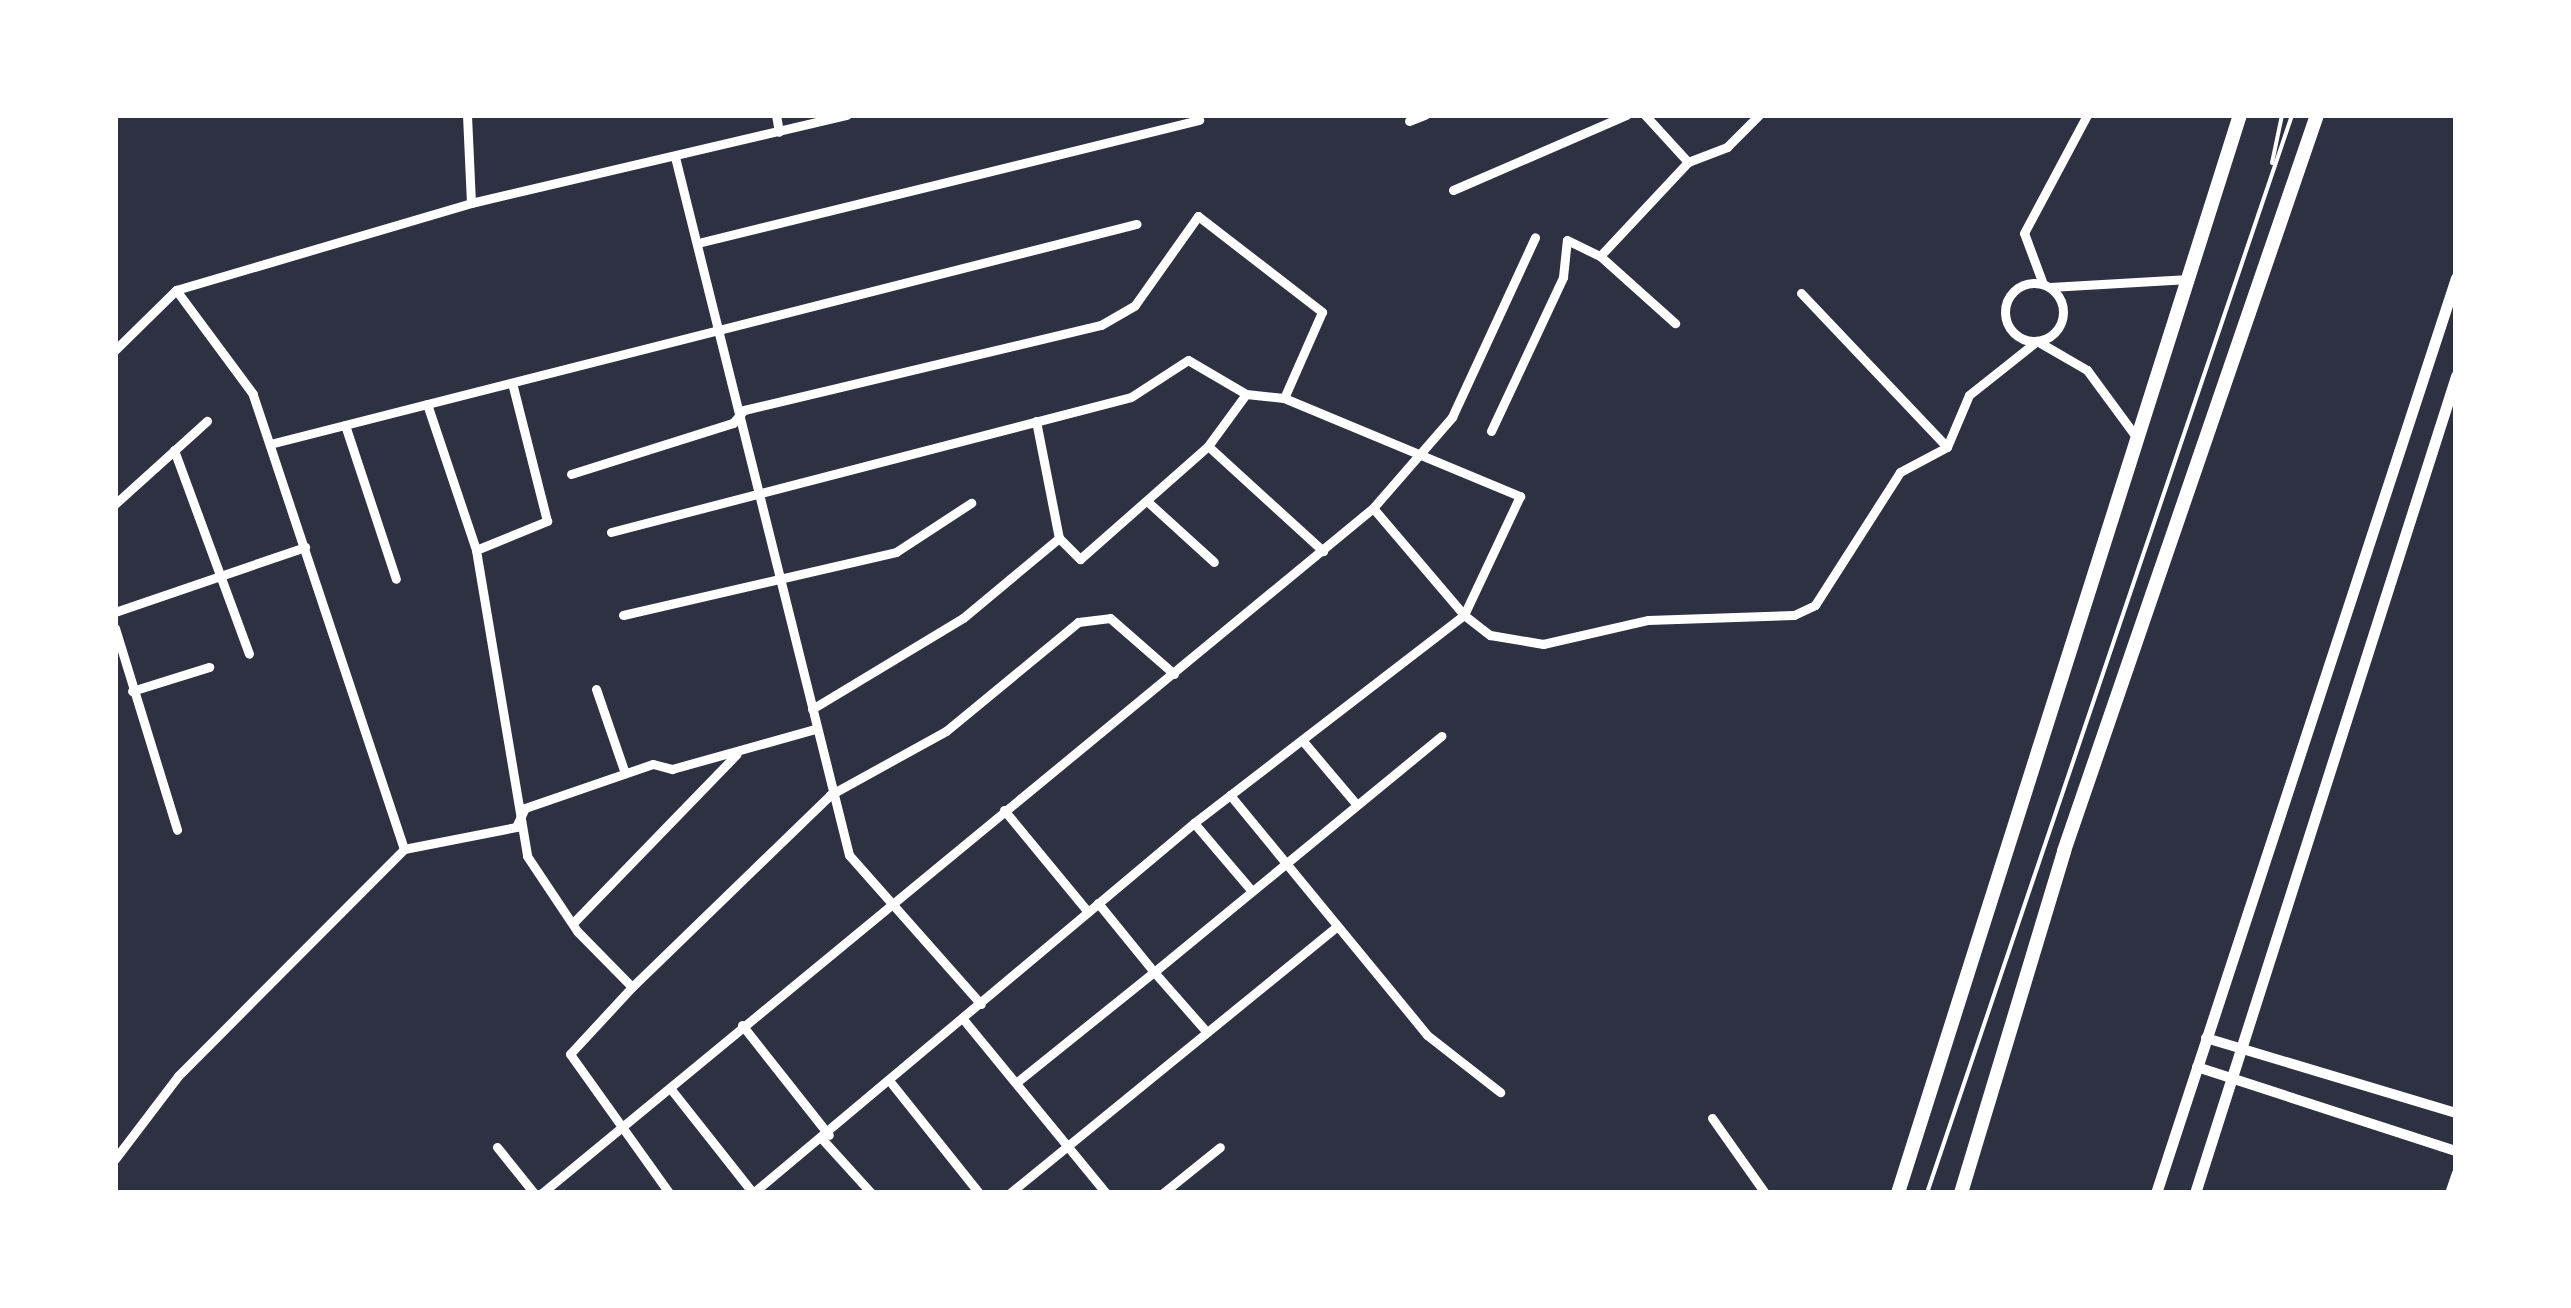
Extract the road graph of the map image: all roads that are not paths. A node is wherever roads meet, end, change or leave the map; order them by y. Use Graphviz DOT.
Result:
graph roads {
  1 [pos="467,115"];
  2 [pos="776,115"];
  3 [pos="847,115"];
  4 [pos="1425,115"];
  5 [pos="1626,115"];
  6 [pos="1645,115"];
  7 [pos="1758,115"];
  8 [pos="2087,115"];
  9 [pos="2240,115"];
  10 [pos="2282,115"];
  11 [pos="2292,115"];
  12 [pos="2318,115"];
  13 [pos="1199,120"];
  14 [pos="1410,121"];
  15 [pos="779,132"];
  16 [pos="676,157"];
  17 [pos="1688,162"];
  18 [pos="2269,178"];
  19 [pos="1453,190"];
  20 [pos="471,203"];
  21 [pos="1136,224"];
  22 [pos="1535,236"];
  23 [pos="702,242"];
  24 [pos="1600,256"];
  25 [pos="2456,278"];
  26 [pos="2188,280"];
  27 [pos="2046,286"];
  28 [pos="176,290"];
  29 [pos="1801,294"];
  30 [pos="1675,323"];
  31 [pos="724,326"];
  32 [pos="2037,342"];
  33 [pos="115,350"];
  34 [pos="2456,376"];
  35 [pos="512,383"];
  36 [pos="1246,394"];
  37 [pos="1284,398"];
  38 [pos="427,404"];
  39 [pos="744,410"];
  40 [pos="207,421"];
  41 [pos="1036,421"];
  42 [pos="346,425"];
  43 [pos="1491,431"];
  44 [pos="2138,440"];
  45 [pos="270,444"];
  46 [pos="1208,446"];
  47 [pos="1946,447"];
  48 [pos="174,450"];
  49 [pos="1416,460"];
  50 [pos="572,474"];
  51 [pos="762,490"];
  52 [pos="1148,502"];
  53 [pos="971,503"];
  54 [pos="115,504"];
  55 [pos="1373,508"];
  56 [pos="611,532"];
  57 [pos="1059,538"];
  58 [pos="305,547"];
  59 [pos="476,550"];
  60 [pos="1323,551"];
  61 [pos="1214,562"];
  62 [pos="784,574"];
  63 [pos="220,576"];
  64 [pos="396,579"];
  65 [pos="115,612"];
  66 [pos="623,615"];
  67 [pos="1464,615"];
  68 [pos="115,628"];
  69 [pos="249,654"];
  70 [pos="209,667"];
  71 [pos="1174,674"];
  72 [pos="596,689"];
  73 [pos="132,690"];
  74 [pos="812,708"];
  75 [pos="815,730"];
  76 [pos="1441,736"];
  77 [pos="1302,740"];
  78 [pos="739,752"];
  79 [pos="625,773"];
  80 [pos="830,794"];
  81 [pos="1230,795"];
  82 [pos="1356,804"];
  83 [pos="525,808"];
  84 [pos="1004,810"];
  85 [pos="1194,823"];
  86 [pos="177,830"];
  87 [pos="404,849"];
  88 [pos="1284,863"];
  89 [pos="1250,890"];
  90 [pos="1098,903"];
  91 [pos="889,904"];
  92 [pos="1088,912"];
  93 [pos="572,923"];
  94 [pos="1337,926"];
  95 [pos="1154,972"];
  96 [pos="632,987"];
  97 [pos="981,1004"];
  98 [pos="963,1019"];
  99 [pos="742,1025"];
  100 [pos="1204,1030"];
  101 [pos="2206,1038"];
  102 [pos="2242,1051"];
  103 [pos="2197,1067"];
  104 [pos="2234,1079"];
  105 [pos="1016,1082"];
  106 [pos="892,1084"];
  107 [pos="670,1088"];
  108 [pos="1500,1092"];
  109 [pos="2456,1114"];
  110 [pos="1712,1118"];
  111 [pos="619,1128"];
  112 [pos="119,1134"];
  113 [pos="826,1137"];
  114 [pos="497,1147"];
  115 [pos="1070,1147"];
  116 [pos="1220,1147"];
  117 [pos="2456,1152"];
  118 [pos="115,1159"];
  119 [pos="2456,1173"];
  120 [pos="534,1193"];
  121 [pos="542,1193"];
  122 [pos="669,1193"];
  123 [pos="753,1193"];
  124 [pos="870,1193"];
  125 [pos="979,1193"];
  126 [pos="1010,1193"];
  127 [pos="1106,1193"];
  128 [pos="1163,1193"];
  129 [pos="1765,1193"];
  130 [pos="1898,1193"];
  131 [pos="1927,1193"];
  132 [pos="1961,1193"];
  133 [pos="2156,1193"];
  134 [pos="2195,1193"];
  135 [pos="2449,1193"];
  1 -- 20 [label="street"];
  2 -- 15 [label="street"];
  3 -- 15 [label="street"];
  4 -- 14 [label="street"];
  5 -- 19 [label="street"];
  6 -- 17 [label="street"];
  7 -- 17 [label="street"];
  8 -- 27 [label="street"];
  9 -- 26 [label="highway"];
  10 -- 18 [label="lane"];
  11 -- 18 [label="lane"];
  12 -- 132 [label="highway"];
  13 -- 23 [label="street"];
  15 -- 16 [label="street"];
  16 -- 20 [label="street"];
  16 -- 23 [label="street"];
  17 -- 24 [label="street"];
  18 -- 131 [label="lane"];
  20 -- 28 [label="street"];
  21 -- 31 [label="street"];
  22 -- 49 [label="street"];
  23 -- 31 [label="street"];
  24 -- 30 [label="street"];
  24 -- 43 [label="street"];
  25 -- 101 [label="main road"];
  26 -- 27 [label="street"];
  26 -- 44 [label="highway"];
  27 -- 32 [label="street"];
  27 -- 32 [label="street"];
  28 -- 33 [label="street"];
  28 -- 45 [label="street"];
  29 -- 47 [label="street"];
  31 -- 35 [label="street"];
  31 -- 39 [label="street"];
  32 -- 44 [label="street"];
  32 -- 47 [label="street"];
  34 -- 102 [label="main road"];
  35 -- 38 [label="street"];
  35 -- 59 [label="street"];
  36 -- 37 [label="street"];
  36 -- 41 [label="street"];
  36 -- 46 [label="street"];
  37 -- 39 [label="street"];
  37 -- 49 [label="street"];
  38 -- 42 [label="street"];
  38 -- 59 [label="street"];
  39 -- 50 [label="street"];
  39 -- 51 [label="street"];
  40 -- 48 [label="street"];
  41 -- 51 [label="street"];
  41 -- 57 [label="street"];
  42 -- 45 [label="street"];
  42 -- 64 [label="street"];
  44 -- 130 [label="highway"];
  45 -- 58 [label="street"];
  46 -- 52 [label="street"];
  46 -- 60 [label="street"];
  47 -- 67 [label="street"];
  48 -- 54 [label="street"];
  48 -- 63 [label="street"];
  49 -- 55 [label="street"];
  49 -- 67 [label="street"];
  51 -- 56 [label="street"];
  51 -- 62 [label="street"];
  52 -- 57 [label="street"];
  52 -- 61 [label="street"];
  53 -- 62 [label="street"];
  55 -- 60 [label="street"];
  55 -- 67 [label="street"];
  57 -- 74 [label="street"];
  58 -- 63 [label="street"];
  58 -- 87 [label="street"];
  59 -- 83 [label="street"];
  60 -- 71 [label="street"];
  62 -- 66 [label="street"];
  62 -- 74 [label="street"];
  63 -- 65 [label="street"];
  63 -- 69 [label="street"];
  67 -- 77 [label="street"];
  68 -- 73 [label="street"];
  70 -- 73 [label="street"];
  71 -- 80 [label="street"];
  71 -- 84 [label="street"];
  72 -- 79 [label="street"];
  73 -- 86 [label="street"];
  74 -- 75 [label="street"];
  75 -- 78 [label="street"];
  75 -- 80 [label="street"];
  76 -- 82 [label="street"];
  77 -- 81 [label="street"];
  77 -- 82 [label="street"];
  78 -- 79 [label="street"];
  78 -- 93 [label="street"];
  79 -- 83 [label="street"];
  80 -- 91 [label="street"];
  80 -- 96 [label="street"];
  81 -- 85 [label="street"];
  81 -- 88 [label="street"];
  82 -- 88 [label="street"];
  83 -- 87 [label="street"];
  83 -- 93 [label="street"];
  84 -- 91 [label="street"];
  84 -- 92 [label="street"];
  85 -- 89 [label="street"];
  85 -- 90 [label="street"];
  87 -- 112 [label="street"];
  88 -- 89 [label="street"];
  88 -- 94 [label="street"];
  89 -- 95 [label="street"];
  90 -- 92 [label="street"];
  90 -- 95 [label="street"];
  91 -- 97 [label="street"];
  91 -- 99 [label="street"];
  92 -- 97 [label="street"];
  93 -- 96 [label="street"];
  94 -- 100 [label="street"];
  94 -- 108 [label="street"];
  95 -- 100 [label="street"];
  95 -- 105 [label="street"];
  96 -- 111 [label="street"];
  97 -- 98 [label="street"];
  98 -- 105 [label="street"];
  98 -- 106 [label="street"];
  99 -- 107 [label="street"];
  99 -- 113 [label="street"];
  100 -- 115 [label="street"];
  101 -- 102 [label="street"];
  101 -- 103 [label="main road"];
  102 -- 104 [label="main road"];
  102 -- 109 [label="street"];
  103 -- 104 [label="street"];
  103 -- 133 [label="main road"];
  104 -- 117 [label="street"];
  104 -- 134 [label="main road"];
  105 -- 115 [label="street"];
  106 -- 113 [label="street"];
  106 -- 125 [label="street"];
  107 -- 111 [label="street"];
  107 -- 123 [label="street"];
  110 -- 129 [label="street"];
  111 -- 121 [label="street"];
  111 -- 122 [label="street"];
  112 -- 118 [label="street"];
  113 -- 123 [label="street"];
  113 -- 124 [label="street"];
  114 -- 120 [label="street"];
  115 -- 126 [label="street"];
  115 -- 127 [label="street"];
  116 -- 128 [label="street"];
  119 -- 135 [label="street"];
}
